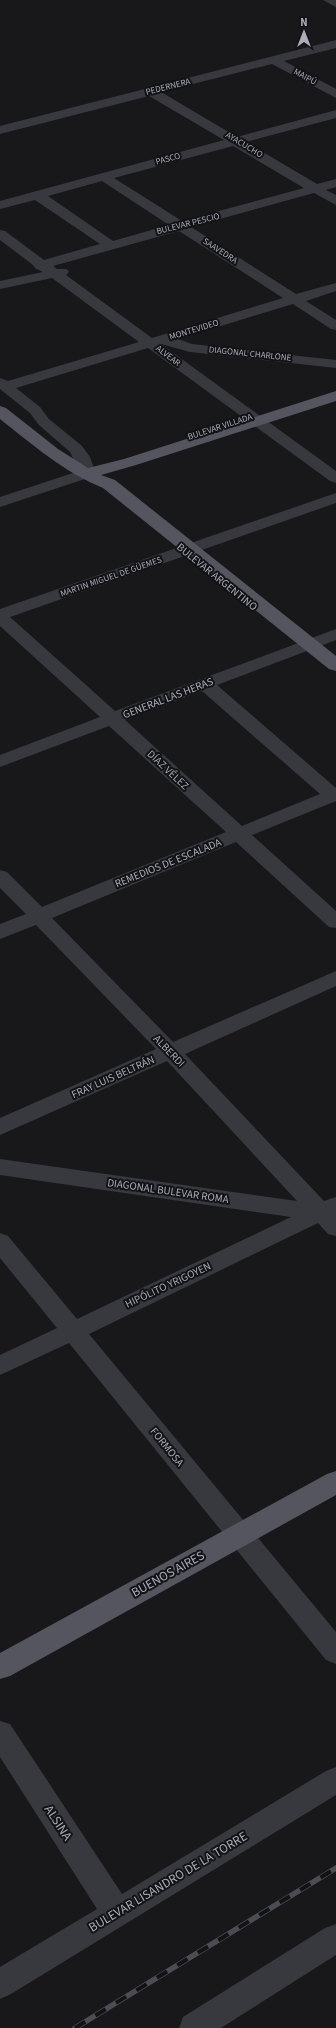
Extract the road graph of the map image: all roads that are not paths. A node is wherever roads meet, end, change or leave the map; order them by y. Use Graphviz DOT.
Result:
graph roads {
  1 [pos="329,0"];
  2 [pos="336,4"];
  3 [pos="336,44"];
  4 [pos="274,60"];
  5 [pos="150,91"];
  6 [pos="336,94"];
  7 [pos="336,114"];
  8 [pos="0,130"];
  9 [pos="236,141"];
  10 [pos="104,177"];
  11 [pos="336,183"];
  12 [pos="328,194"];
  13 [pos="37,195"];
  14 [pos="0,205"];
  15 [pos="262,217"];
  16 [pos="181,226"];
  17 [pos="0,234"];
  18 [pos="196,235"];
  19 [pos="110,245"];
  20 [pos="40,264"];
  21 [pos="52,274"];
  22 [pos="0,285"];
  23 [pos="336,287"];
  24 [pos="296,299"];
  25 [pos="336,326"];
  26 [pos="158,341"];
  27 [pos="336,364"];
  28 [pos="3,384"];
  29 [pos="336,390"];
  30 [pos="336,396"];
  31 [pos="0,411"];
  32 [pos="253,420"];
  33 [pos="44,422"];
  34 [pos="23,429"];
  35 [pos="97,474"];
  36 [pos="336,478"];
  37 [pos="336,498"];
  38 [pos="0,502"];
  39 [pos="188,550"];
  40 [pos="0,616"];
  41 [pos="336,634"];
  42 [pos="307,646"];
  43 [pos="336,664"];
  44 [pos="336,674"];
  45 [pos="205,684"];
  46 [pos="112,719"];
  47 [pos="0,761"];
  48 [pos="334,795"];
  49 [pos="238,834"];
  50 [pos="0,876"];
  51 [pos="38,916"];
  52 [pos="336,922"];
  53 [pos="0,932"];
  54 [pos="336,978"];
  55 [pos="171,1052"];
  56 [pos="0,1127"];
  57 [pos="0,1167"];
  58 [pos="332,1215"];
  59 [pos="0,1242"];
  60 [pos="72,1330"];
  61 [pos="0,1366"];
  62 [pos="336,1482"];
  63 [pos="239,1535"];
  64 [pos="336,1652"];
  65 [pos="0,1667"];
  66 [pos="0,1733"];
  67 [pos="336,1780"];
  68 [pos="117,1913"];
  69 [pos="336,1938"];
  70 [pos="0,1984"];
  71 [pos="194,2028"];
  1 -- 2 [label="street"];
  3 -- 4 [label="street, PEDERNERA"];
  4 -- 5 [label="street, PEDERNERA"];
  4 -- 6 [label="street, MAIPÚ"];
  5 -- 8 [label="street, PEDERNERA"];
  5 -- 9 [label="street, AYACUCHO"];
  7 -- 9 [label="street, PASCO"];
  9 -- 10 [label="street, PASCO"];
  9 -- 12 [label="street, AYACUCHO"];
  10 -- 13 [label="street, PASCO"];
  10 -- 16 [label="street, SAAVEDRA"];
  11 -- 12 [label="street, BULEVAR PESCIO"];
  12 -- 16 [label="street, BULEVAR PESCIO"];
  13 -- 14 [label="street, PASCO"];
  13 -- 19 [label="street"];
  15 -- 18 [label="street, BULEVAR PESCIO"];
  16 -- 18 [label="street, SAAVEDRA"];
  16 -- 19 [label="street, BULEVAR PESCIO"];
  17 -- 20 [label="street, ALVEAR"];
  18 -- 21 [label="street, BULEVAR PESCIO"];
  18 -- 24 [label="street, SAAVEDRA"];
  19 -- 20 [label="street, BULEVAR PESCIO"];
  20 -- 21 [label="street, ALVEAR"];
  21 -- 22 [label="street, BULEVAR PESCIO"];
  21 -- 26 [label="street, ALVEAR"];
  23 -- 24 [label="street, MONTEVIDEO"];
  24 -- 25 [label="street, SAAVEDRA"];
  24 -- 26 [label="street, MONTEVIDEO"];
  26 -- 27 [label="street, DIAGONAL CHARLONE"];
  26 -- 28 [label="street, MONTEVIDEO"];
  26 -- 32 [label="street, ALVEAR"];
  28 -- 33 [label="street"];
  29 -- 32 [label="main road, BULEVAR VILLADA"];
  30 -- 32 [label="main road, BULEVAR VILLADA"];
  31 -- 34 [label="main road, BULEVAR ARGENTINO"];
  32 -- 35 [label="main road, BULEVAR VILLADA"];
  32 -- 36 [label="street, ALVEAR"];
  33 -- 34 [label="street"];
  33 -- 35 [label="street"];
  34 -- 35 [label="main road, BULEVAR ARGENTINO"];
  35 -- 38 [label="street, BULEVAR VILLADA"];
  35 -- 39 [label="main road, BULEVAR ARGENTINO"];
  37 -- 39 [label="street, MARTIN MIGUEL DE GÜEMES"];
  39 -- 40 [label="street, MARTIN MIGUEL DE GÜEMES"];
  39 -- 42 [label="main road, BULEVAR ARGENTINO"];
  40 -- 46 [label="street, DÍAZ VÉLEZ"];
  41 -- 42 [label="street, GENERAL LAS HERAS"];
  42 -- 43 [label="main road, BULEVAR ARGENTINO"];
  42 -- 44 [label="main road, BULEVAR ARGENTINO"];
  42 -- 45 [label="street, GENERAL LAS HERAS"];
  45 -- 46 [label="street, GENERAL LAS HERAS"];
  45 -- 48 [label="street"];
  46 -- 47 [label="street, GENERAL LAS HERAS"];
  46 -- 49 [label="street, DÍAZ VÉLEZ"];
  48 -- 49 [label="street, REMEDIOS DE ESCALADA"];
  49 -- 51 [label="street, REMEDIOS DE ESCALADA"];
  49 -- 52 [label="street, DÍAZ VÉLEZ"];
  50 -- 51 [label="street, ALBERDI"];
  51 -- 53 [label="street, REMEDIOS DE ESCALADA"];
  51 -- 55 [label="street, ALBERDI"];
  54 -- 55 [label="street, FRAY LUIS BELTRÁN"];
  55 -- 56 [label="street, FRAY LUIS BELTRÁN"];
  55 -- 58 [label="street, ALBERDI"];
  57 -- 58 [label="street, DIAGONAL BULEVAR ROMA"];
  58 -- 60 [label="street, HIPÓLITO YRIGOYEN"];
  59 -- 60 [label="street, FORMOSA"];
  60 -- 61 [label="street, HIPÓLITO YRIGOYEN"];
  60 -- 63 [label="street, FORMOSA"];
  62 -- 63 [label="main road, BUENOS AIRES"];
  63 -- 64 [label="street, FORMOSA"];
  63 -- 65 [label="main road, BUENOS AIRES"];
  66 -- 68 [label="street, ALSINA"];
  67 -- 68 [label="street, BULEVAR LISANDRO DE LA TORRE"];
  68 -- 70 [label="street, BULEVAR LISANDRO DE LA TORRE"];
  69 -- 71 [label="street"];
}
